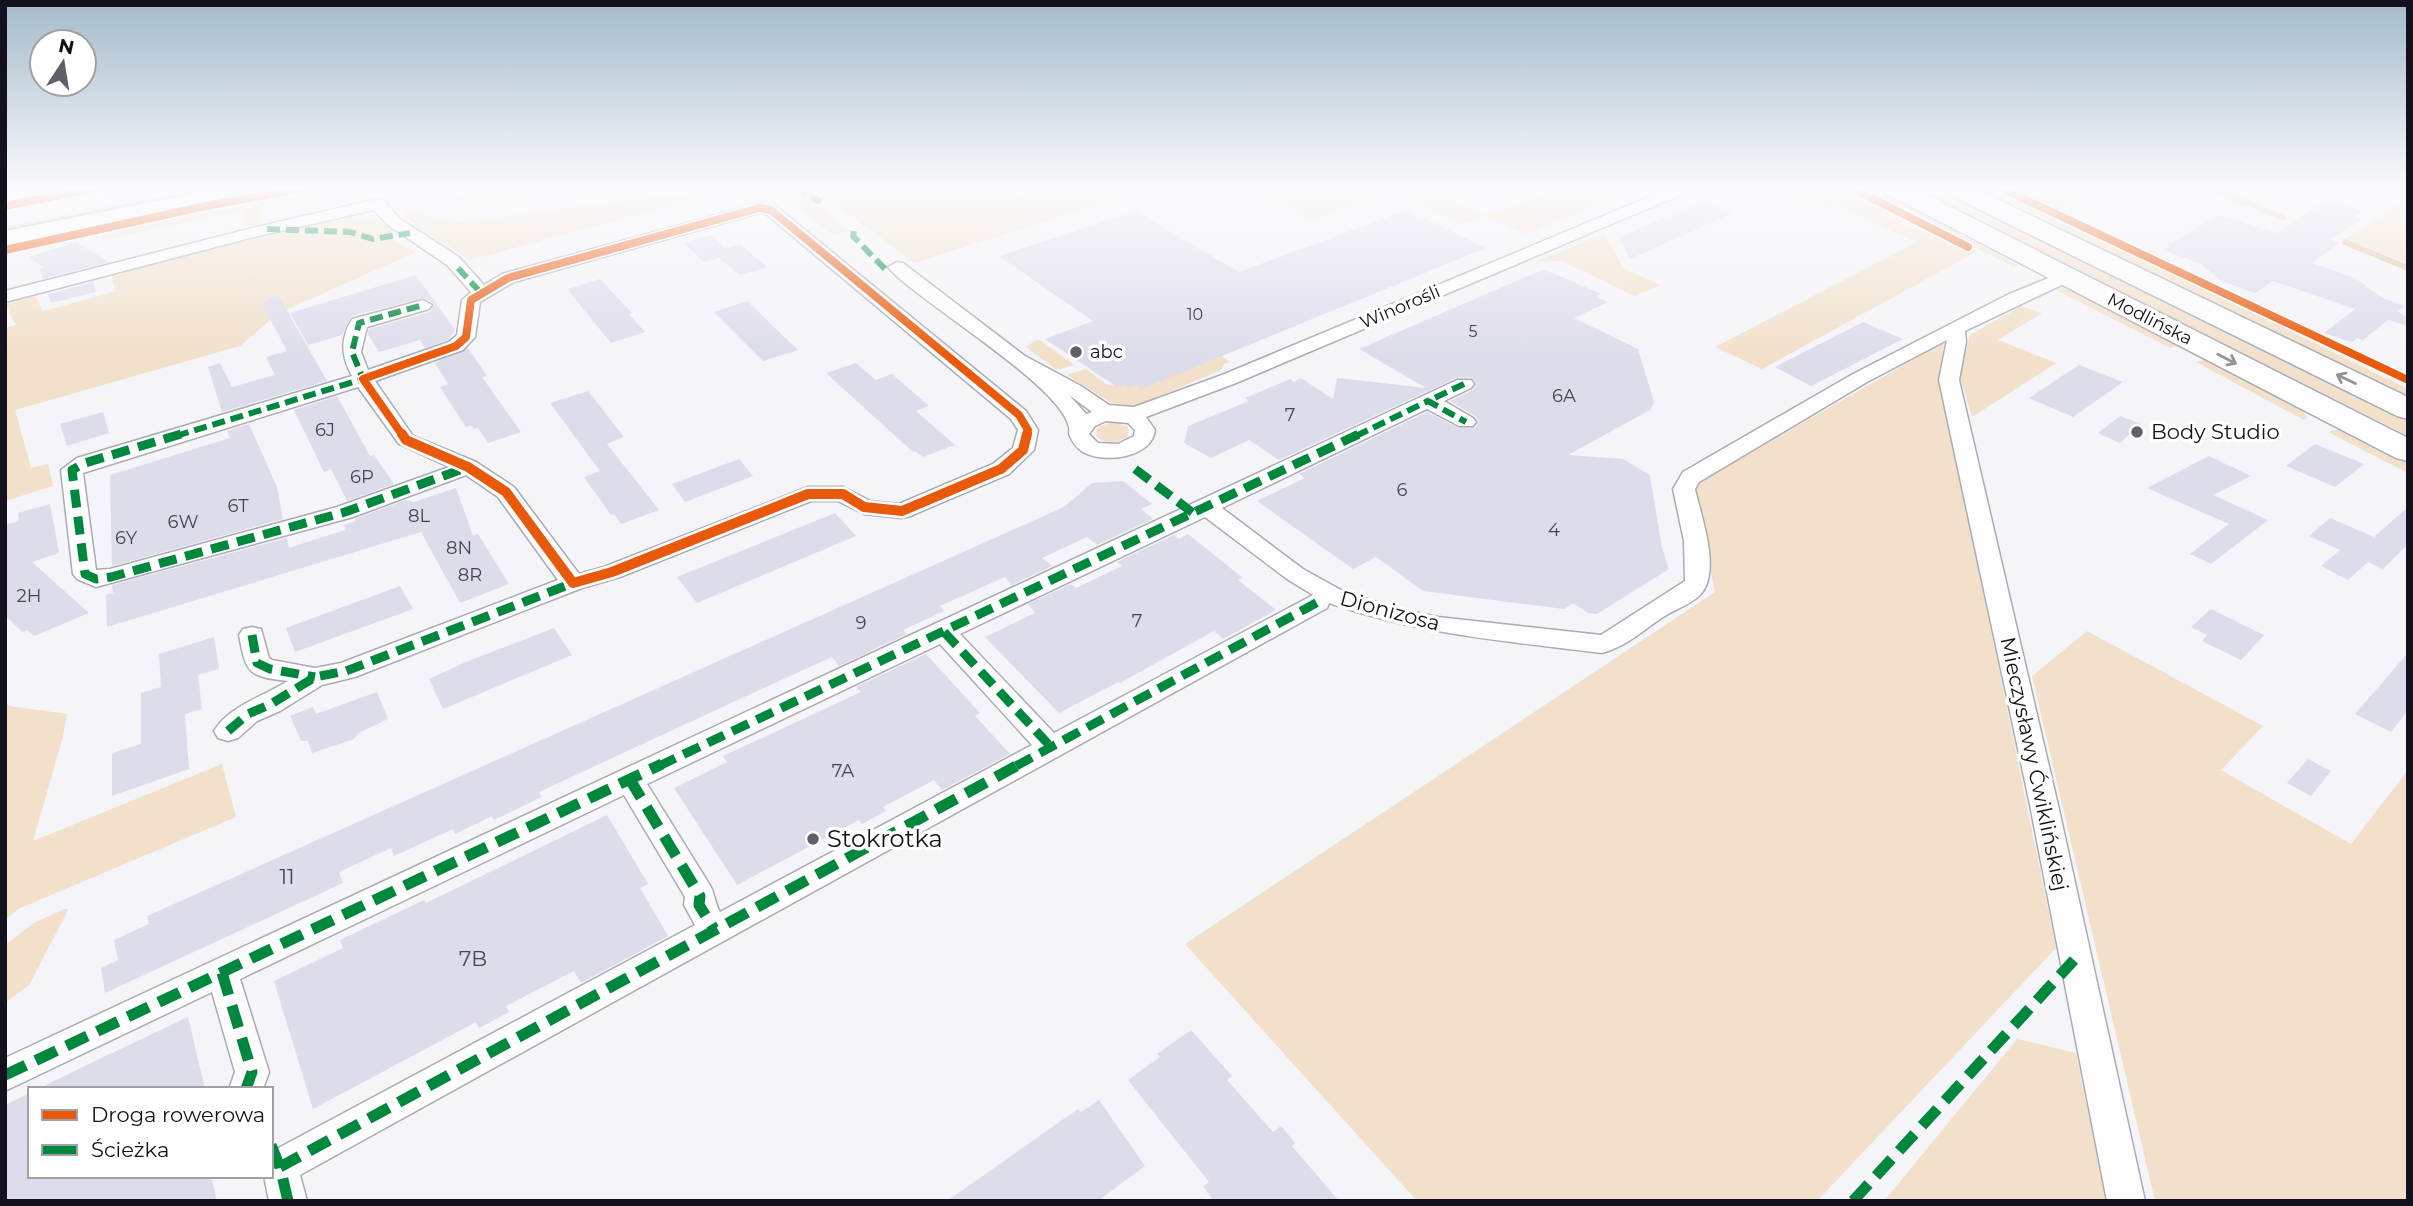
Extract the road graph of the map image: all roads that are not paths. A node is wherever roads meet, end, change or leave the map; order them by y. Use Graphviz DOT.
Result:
graph roads {
  1 [pos="212,243"];
  2 [pos="426,243"];
  3 [pos="631,243"];
  4 [pos="812,243"];
  5 [pos="1552,243"];
  6 [pos="2002,243"];
  7 [pos="2069,243"];
  8 [pos="897,267"];
  9 [pos="2066,276"];
  10 [pos="480,292"];
  11 [pos="5,297"];
  12 [pos="423,305"];
  13 [pos="1955,329"];
  14 [pos="1012,357"];
  15 [pos="363,379"];
  16 [pos="1229,379"];
  17 [pos="1464,384"];
  18 [pos="1428,401"];
  19 [pos="2408,408"];
  20 [pos="1120,414"];
  21 [pos="1466,422"];
  22 [pos="1080,429"];
  23 [pos="1145,434"];
  24 [pos="2408,451"];
  25 [pos="468,467"];
  26 [pos="1206,507"];
  27 [pos="573,583"];
  28 [pos="1318,602"];
  29 [pos="944,632"];
  30 [pos="252,635"];
  31 [pos="315,677"];
  32 [pos="228,731"];
  33 [pos="1051,747"];
  34 [pos="629,778"];
  35 [pos="714,929"];
  36 [pos="222,973"];
  37 [pos="5,1075"];
  38 [pos="247,1087"];
  39 [pos="280,1171"];
  40 [pos="2126,1201"];
  1 -- 11 [label="street"];
  2 -- 10 [label="street"];
  3 -- 10 [label="street"];
  4 -- 27 [label="street"];
  5 -- 16 [label="street, Winorośli"];
  6 -- 9 [label="main road, Modlińska"];
  19 -- 7 [label="main road, Modlińska, one-way"];
  8 -- 14 [label="street"];
  9 -- 13 [label="street"];
  9 -- 24 [label="main road, Modlińska, one-way"];
  10 -- 15 [label="street"];
  12 -- 15 [label="street"];
  13 -- 26 [label="street, Dionizosa"];
  13 -- 40 [label="street, Mieczysławy Ćwiklińskiej"];
  14 -- 20 [label="street"];
  14 -- 22 [label="street"];
  15 -- 25 [label="street"];
  15 -- 25 [label="street"];
  16 -- 20 [label="street, Winorośli"];
  16 -- 23 [label="street, Winorośli"];
  17 -- 18 [label="street"];
  18 -- 21 [label="street"];
  18 -- 26 [label="street"];
  20 -- 22 [label="street, Winorośli"];
  20 -- 23 [label="street"];
  22 -- 23 [label="street, Winorośli"];
  25 -- 27 [label="street"];
  26 -- 29 [label="street"];
  27 -- 31 [label="street"];
  28 -- 33 [label="street"];
  29 -- 33 [label="street"];
  29 -- 34 [label="street"];
  30 -- 31 [label="street"];
  31 -- 32 [label="street"];
  33 -- 35 [label="street"];
  34 -- 35 [label="street"];
  34 -- 36 [label="street"];
  35 -- 39 [label="street"];
  36 -- 37 [label="street"];
  36 -- 38 [label="street"];
}
